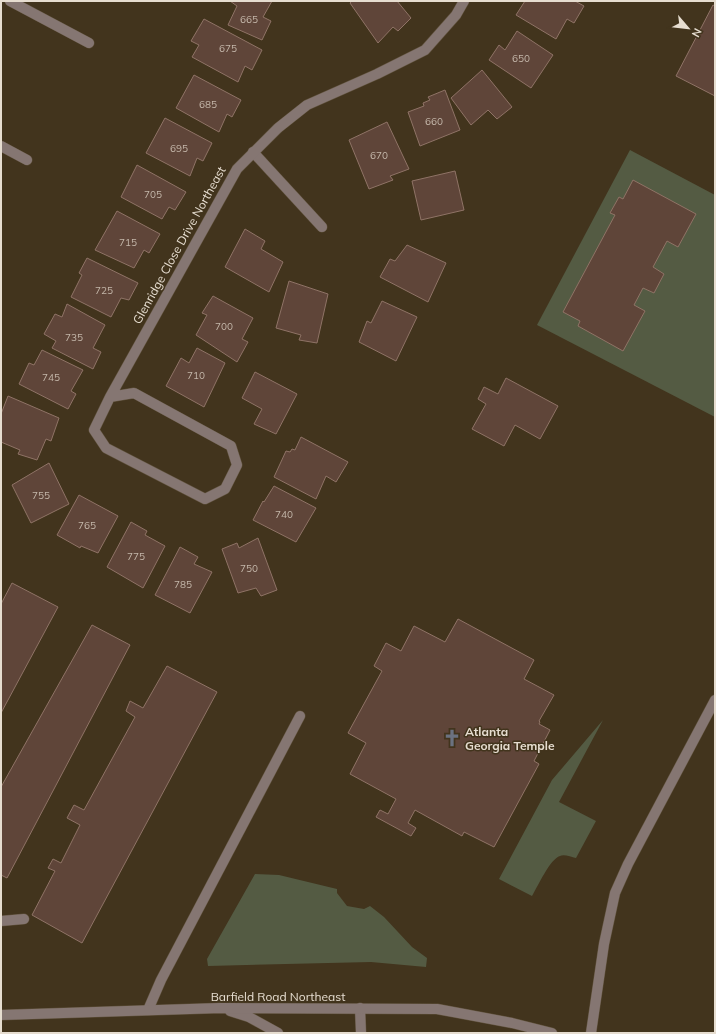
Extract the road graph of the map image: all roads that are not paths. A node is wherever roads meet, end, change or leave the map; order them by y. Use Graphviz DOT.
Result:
graph roads {
  1 [pos="10,1"];
  2 [pos="464,1"];
  3 [pos="89,43"];
  4 [pos="1,146"];
  5 [pos="253,152"];
  6 [pos="27,160"];
  7 [pos="322,227"];
  8 [pos="110,397"];
  9 [pos="715,700"];
  10 [pos="300,716"];
  11 [pos="24,919"];
  12 [pos="1,921"];
  13 [pos="221,1008"];
  14 [pos="360,1008"];
  15 [pos="148,1010"];
  16 [pos="1,1015"];
  17 [pos="278,1033"];
  18 [pos="361,1033"];
  19 [pos="552,1033"];
  20 [pos="591,1033"];
  1 -- 3 [label="street"];
  2 -- 5 [label="street, Glenridge Close Drive Northeast"];
  4 -- 6 [label="street"];
  5 -- 7 [label="street"];
  5 -- 8 [label="street, Glenridge Close Drive Northeast"];
  8 -- 8 [label="street, Glenridge Close Drive Northeast"];
  9 -- 20 [label="street"];
  10 -- 15 [label="street"];
  11 -- 12 [label="street"];
  13 -- 14 [label="street, Barfield Road Northeast"];
  13 -- 15 [label="street, Barfield Road Northeast"];
  13 -- 17 [label="street"];
  14 -- 18 [label="street"];
  14 -- 19 [label="street, Barfield Road Northeast"];
  15 -- 16 [label="street, Barfield Road Northeast"];
}
